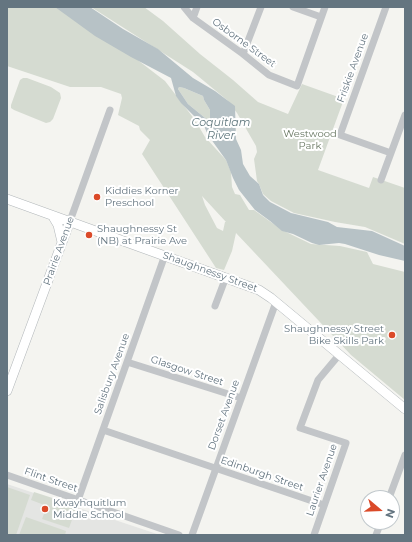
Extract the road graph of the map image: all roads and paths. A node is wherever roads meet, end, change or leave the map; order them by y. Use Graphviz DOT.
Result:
graph roads {
  1 [pos="184,7"];
  2 [pos="197,7"];
  3 [pos="261,7"];
  4 [pos="293,7"];
  5 [pos="325,7"];
  6 [pos="386,7"];
  7 [pos="321,17"];
  8 [pos="193,18"];
  9 [pos="243,54"];
  10 [pos="110,110"];
  11 [pos="405,115"];
  12 [pos="391,153"];
  13 [pos="381,180"];
  14 [pos="7,199"];
  15 [pos="52,215"];
  16 [pos="70,221"];
  17 [pos="62,242"];
  18 [pos="165,255"];
  19 [pos="226,277"];
  20 [pos="276,302"];
  21 [pos="215,306"];
  22 [pos="339,355"];
  23 [pos="127,362"];
  24 [pos="7,391"];
  25 [pos="241,398"];
  26 [pos="405,409"];
  27 [pos="103,430"];
  28 [pos="405,455"];
  29 [pos="216,469"];
  30 [pos="7,475"];
  31 [pos="392,490"];
  32 [pos="78,500"];
  33 [pos="324,505"];
  34 [pos="179,535"];
  35 [pos="192,535"];
  36 [pos="314,535"];
  1 -- 8 [label="street, Osborne Street"];
  2 -- 8 [label="street"];
  3 -- 9 [label="street"];
  4 -- 7 [label="street"];
  5 -- 7 [label="street"];
  6 -- 12 [label="street, Friskie Avenue"];
  7 -- 9 [label="street, Osborne Street"];
  8 -- 9 [label="street, Osborne Street"];
  10 -- 16 [label="street, Prairie Avenue"];
  11 -- 12 [label="street"];
  12 -- 13 [label="street"];
  14 -- 15 [label="main road, Shaughnessy Street"];
  15 -- 16 [label="main road, Shaughnessy Street"];
  15 -- 17 [label="main road"];
  16 -- 17 [label="main road, Prairie Avenue"];
  16 -- 18 [label="main road, Shaughnessy Street"];
  17 -- 24 [label="main road, Prairie Avenue"];
  18 -- 19 [label="main road, Shaughnessy Street"];
  18 -- 23 [label="street, Salisbury Avenue"];
  19 -- 20 [label="main road, Shaughnessy Street"];
  19 -- 21 [label="street"];
  20 -- 22 [label="main road, Shaughnessy Street"];
  20 -- 25 [label="street, Dorset Avenue"];
  22 -- 26 [label="main road, Shaughnessy Street"];
  22 -- 33 [label="street, Laurier Avenue"];
  23 -- 25 [label="street, Glasgow Street"];
  23 -- 27 [label="street, Salisbury Avenue"];
  25 -- 29 [label="street, Dorset Avenue"];
  27 -- 29 [label="street, Edinburgh Street"];
  27 -- 32 [label="street, Salisbury Avenue"];
  28 -- 31 [label="street"];
  29 -- 33 [label="street, Edinburgh Street"];
  29 -- 35 [label="street, Dorset Avenue"];
  30 -- 32 [label="street, Flint Street"];
  32 -- 34 [label="street, Flint Street"];
  33 -- 36 [label="street, Laurier Avenue"];
}
